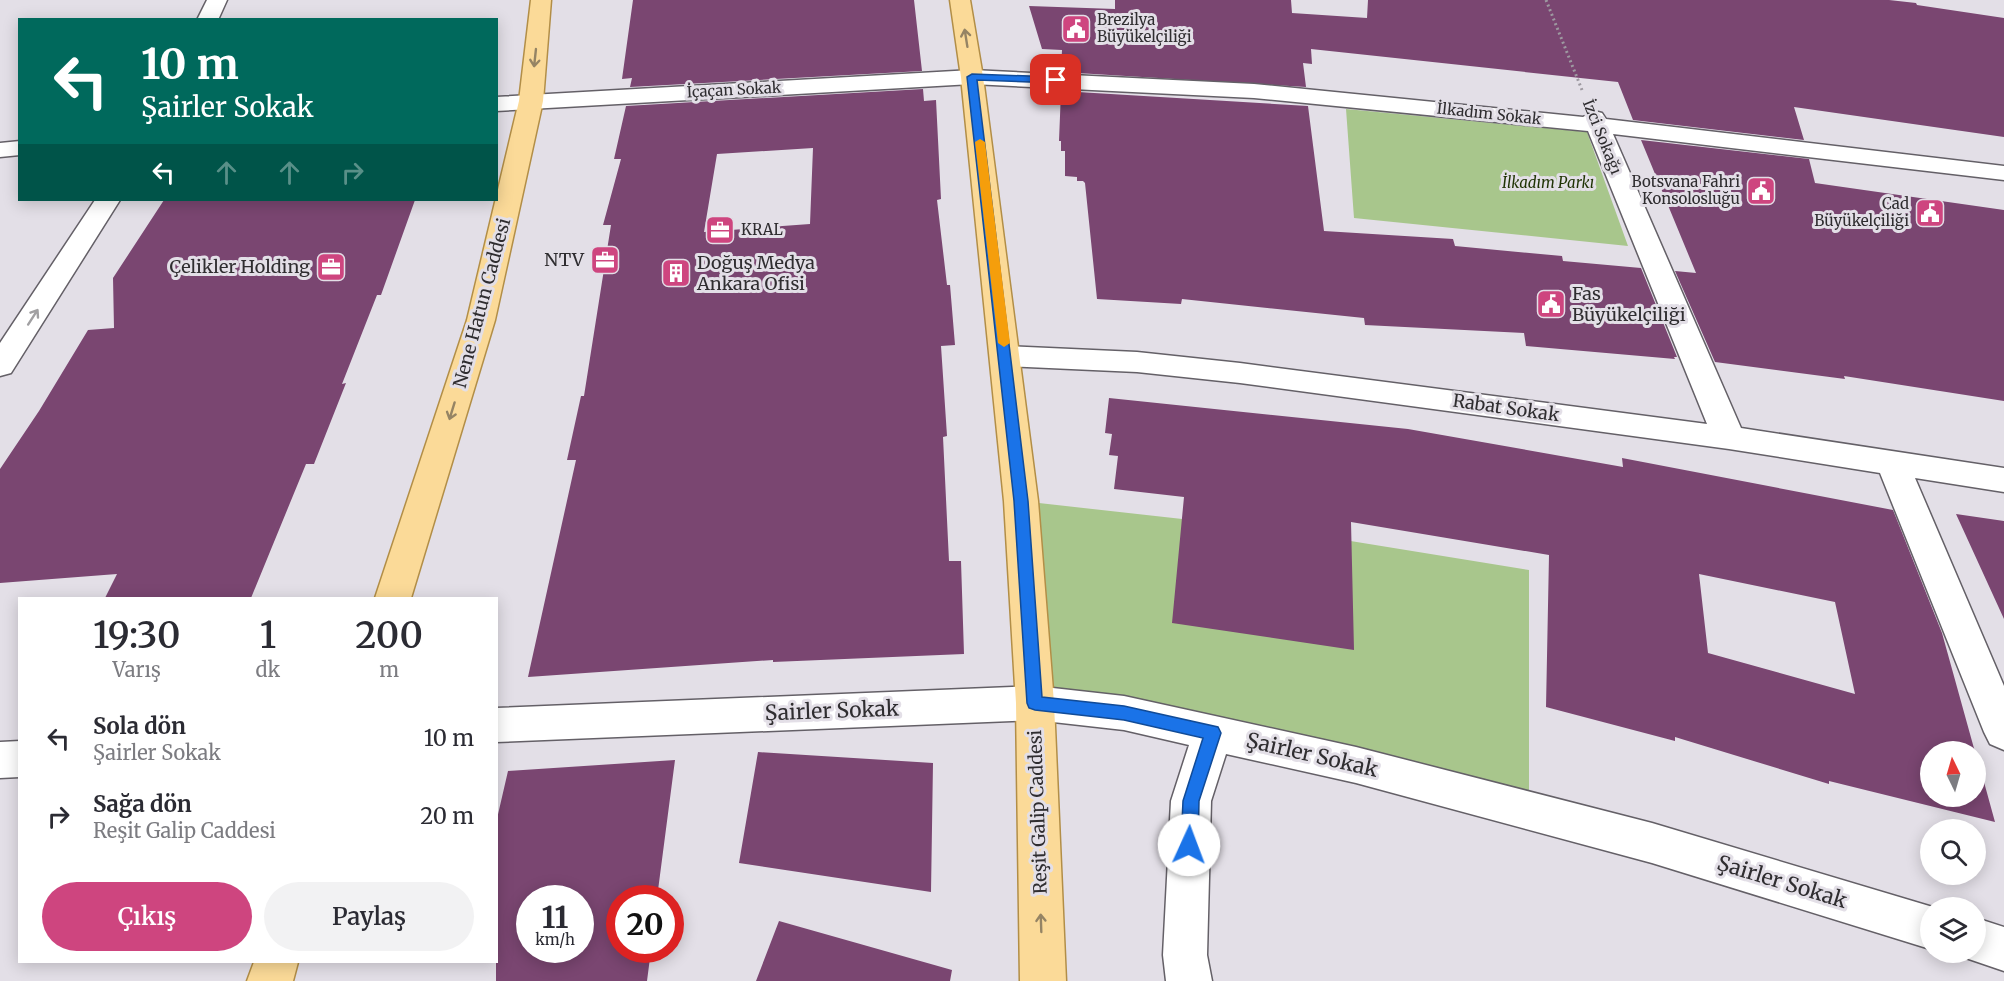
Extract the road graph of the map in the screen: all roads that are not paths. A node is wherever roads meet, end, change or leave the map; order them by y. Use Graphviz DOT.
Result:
graph roads {
  1 [pos="217,0"];
  2 [pos="542,0"];
  3 [pos="960,0"];
  4 [pos="208,18"];
  5 [pos="972,77"];
  6 [pos="531,101"];
  7 [pos="498,104"];
  8 [pos="1595,122"];
  9 [pos="18,148"];
  10 [pos="0,150"];
  11 [pos="2004,173"];
  12 [pos="106,201"];
  13 [pos="1005,356"];
  14 [pos="0,366"];
  15 [pos="1729,438"];
  16 [pos="1892,464"];
  17 [pos="2004,480"];
  18 [pos="393,597"];
  19 [pos="1035,703"];
  20 [pos="498,725"];
  21 [pos="2004,732"];
  22 [pos="1213,733"];
  23 [pos="18,759"];
  24 [pos="0,760"];
  25 [pos="1920,924"];
  26 [pos="1986,943"];
  27 [pos="2004,949"];
  28 [pos="276,963"];
  29 [pos="270,981"];
  30 [pos="1043,981"];
  31 [pos="1189,981"];
  1 -- 4 [label="street"];
  2 -- 6 [label="main road, Nene Hatun Caddesi, one-way"];
  5 -- 3 [label="main road, Reşit Galip Caddesi, one-way"];
  5 -- 6 [label="street, İçaçan Sokak"];
  5 -- 8 [label="street, İlkadım Sokak"];
  5 -- 13 [label="main road, Reşit Galip Caddesi"];
  6 -- 7 [label="street, İçaçan Sokak"];
  6 -- 18 [label="main road, Nene Hatun Caddesi, one-way"];
  8 -- 11 [label="street, İlkadım Sokak"];
  8 -- 15 [label="street, İzci Sokağı"];
  9 -- 10 [label="street"];
  14 -- 12 [label="street, one-way"];
  13 -- 15 [label="street, Rabat Sokak"];
  13 -- 19 [label="main road, Reşit Galip Caddesi"];
  15 -- 16 [label="street, Rabat Sokak"];
  16 -- 17 [label="street, Rabat Sokak"];
  16 -- 21 [label="street"];
  19 -- 20 [label="street, Şairler Sokak"];
  19 -- 22 [label="street, Şairler Sokak"];
  30 -- 19 [label="main road, Reşit Galip Caddesi, one-way"];
  22 -- 25 [label="street, Şairler Sokak"];
  22 -- 31 [label="street"];
  23 -- 24 [label="street"];
  26 -- 27 [label="street"];
  28 -- 29 [label="main road"];
}
